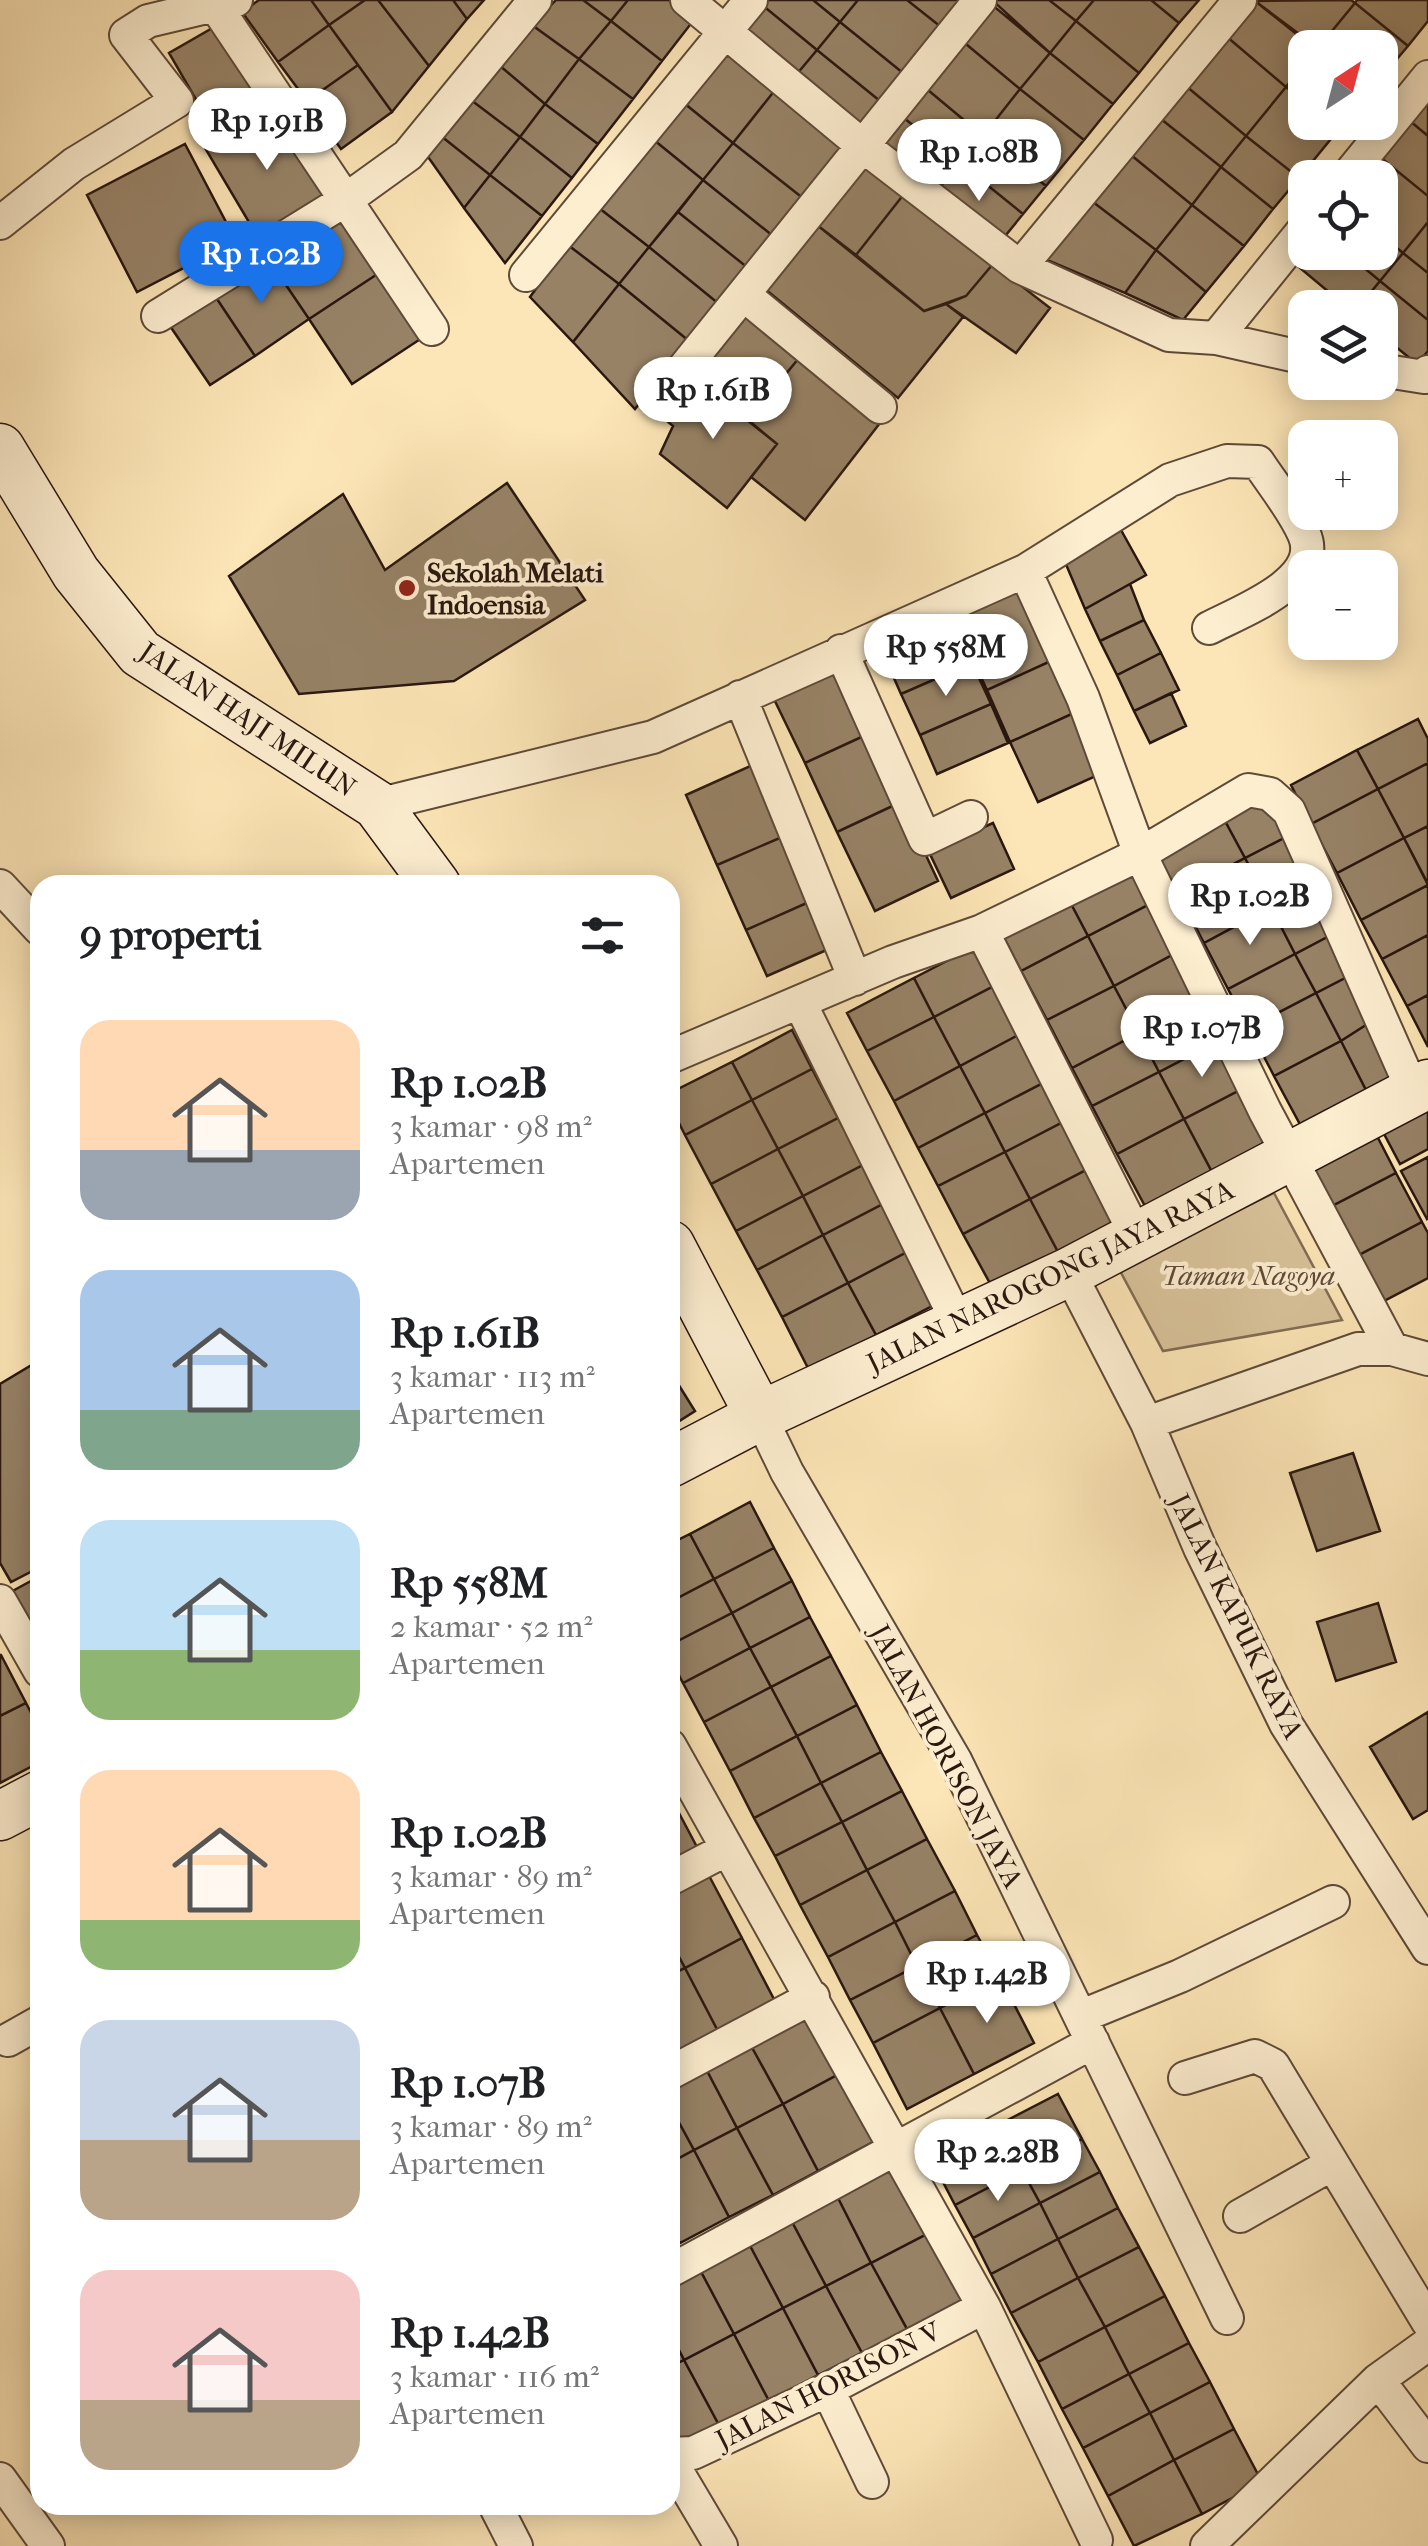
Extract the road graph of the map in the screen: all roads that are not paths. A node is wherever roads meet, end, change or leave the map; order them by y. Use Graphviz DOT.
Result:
graph roads {
  1 [pos="534,0"];
  2 [pos="688,0"];
  3 [pos="751,0"];
  4 [pos="980,0"];
  5 [pos="1240,0"];
  6 [pos="227,4"];
  7 [pos="724,32"];
  8 [pos="1428,77"];
  9 [pos="862,146"];
  10 [pos="1361,160"];
  11 [pos="347,198"];
  12 [pos="0,223"];
  13 [pos="1288,249"];
  14 [pos="1020,267"];
  15 [pos="526,275"];
  16 [pos="744,295"];
  17 [pos="158,316"];
  18 [pos="432,329"];
  19 [pos="1216,338"];
  20 [pos="1288,354"];
  21 [pos="1428,372"];
  22 [pos="1398,373"];
  23 [pos="659,400"];
  24 [pos="880,407"];
  25 [pos="0,448"];
  26 [pos="1025,571"];
  27 [pos="1208,628"];
  28 [pos="841,651"];
  29 [pos="740,697"];
  30 [pos="377,804"];
  31 [pos="971,817"];
  32 [pos="1140,854"];
  33 [pos="429,875"];
  34 [pos="0,886"];
  35 [pos="30,918"];
  36 [pos="982,931"];
  37 [pos="855,979"];
  38 [pos="800,1003"];
  39 [pos="680,1053"];
  40 [pos="1420,1088"];
  41 [pos="1291,1159"];
  42 [pos="1136,1235"];
  43 [pos="680,1265"];
  44 [pos="1069,1272"];
  45 [pos="958,1322"];
  46 [pos="1417,1361"];
  47 [pos="760,1416"];
  48 [pos="1147,1423"];
  49 [pos="680,1458"];
  50 [pos="0,1601"];
  51 [pos="30,1654"];
  52 [pos="680,1764"];
  53 [pos="30,1800"];
  54 [pos="0,1816"];
  55 [pos="728,1848"];
  56 [pos="680,1874"];
  57 [pos="1333,1902"];
  58 [pos="1428,1948"];
  59 [pos="814,1997"];
  60 [pos="30,2028"];
  61 [pos="1088,2029"];
  62 [pos="8,2040"];
  63 [pos="680,2068"];
  64 [pos="1184,2078"];
  65 [pos="895,2152"];
  66 [pos="1332,2164"];
  67 [pos="1240,2216"];
  68 [pos="680,2266"];
  69 [pos="984,2306"];
  70 [pos="1227,2318"];
  71 [pos="1428,2322"];
  72 [pos="1428,2344"];
  73 [pos="1378,2380"];
  74 [pos="828,2390"];
  75 [pos="1428,2446"];
  76 [pos="680,2455"];
  77 [pos="680,2474"];
  78 [pos="0,2479"];
  79 [pos="872,2482"];
  80 [pos="499,2515"];
  81 [pos="1096,2540"];
  82 [pos="48,2546"];
  83 [pos="516,2546"];
  84 [pos="721,2546"];
  85 [pos="1208,2546"];
  1 -- 11 [label="street"];
  2 -- 7 [label="street"];
  3 -- 7 [label="street"];
  4 -- 9 [label="street"];
  5 -- 14 [label="street"];
  6 -- 11 [label="street"];
  6 -- 12 [label="street"];
  7 -- 9 [label="street"];
  7 -- 15 [label="street"];
  8 -- 10 [label="street"];
  9 -- 14 [label="street"];
  9 -- 16 [label="street"];
  11 -- 17 [label="street"];
  11 -- 18 [label="street"];
  13 -- 19 [label="street"];
  14 -- 19 [label="street"];
  16 -- 23 [label="street"];
  16 -- 24 [label="street"];
  19 -- 20 [label="street"];
  21 -- 22 [label="street"];
  25 -- 30 [label="street, JALAN HAJI MILUN"];
  26 -- 27 [label="street"];
  26 -- 28 [label="street"];
  26 -- 32 [label="street"];
  28 -- 29 [label="street"];
  28 -- 31 [label="street"];
  29 -- 30 [label="street"];
  29 -- 37 [label="street"];
  30 -- 33 [label="street, JALAN HAJI MILUN"];
  32 -- 36 [label="street"];
  32 -- 40 [label="street"];
  32 -- 41 [label="street"];
  34 -- 35 [label="street"];
  36 -- 37 [label="street"];
  36 -- 42 [label="street"];
  37 -- 38 [label="street"];
  38 -- 39 [label="street"];
  38 -- 45 [label="street"];
  40 -- 41 [label="street, JALAN NAROGONG JAYA RAYA"];
  41 -- 42 [label="street, JALAN NAROGONG JAYA RAYA"];
  41 -- 46 [label="street"];
  42 -- 44 [label="street, JALAN NAROGONG JAYA RAYA"];
  43 -- 47 [label="street"];
  44 -- 45 [label="street, JALAN NAROGONG JAYA RAYA"];
  44 -- 48 [label="street, JALAN KAPUK RAYA"];
  45 -- 47 [label="street, JALAN NAROGONG JAYA RAYA"];
  46 -- 48 [label="street"];
  47 -- 49 [label="street, JALAN NAROGONG JAYA RAYA"];
  47 -- 61 [label="street, JALAN HORISON JAYA"];
  48 -- 58 [label="street, JALAN KAPUK RAYA"];
  50 -- 51 [label="street"];
  52 -- 55 [label="street"];
  53 -- 54 [label="street"];
  55 -- 56 [label="street"];
  55 -- 59 [label="street"];
  57 -- 61 [label="street"];
  59 -- 63 [label="street"];
  59 -- 65 [label="street"];
  60 -- 62 [label="street"];
  61 -- 65 [label="street"];
  61 -- 70 [label="street, JALAN HORISON JAYA"];
  64 -- 66 [label="street"];
  65 -- 68 [label="street"];
  65 -- 69 [label="street"];
  66 -- 67 [label="street"];
  66 -- 71 [label="street"];
  69 -- 74 [label="street, JALAN HORISON V"];
  69 -- 81 [label="street"];
  72 -- 73 [label="street"];
  73 -- 75 [label="street"];
  73 -- 85 [label="street"];
  74 -- 76 [label="street, JALAN HORISON V"];
  74 -- 79 [label="street"];
  77 -- 84 [label="street"];
  78 -- 82 [label="street"];
  80 -- 83 [label="street"];
}
